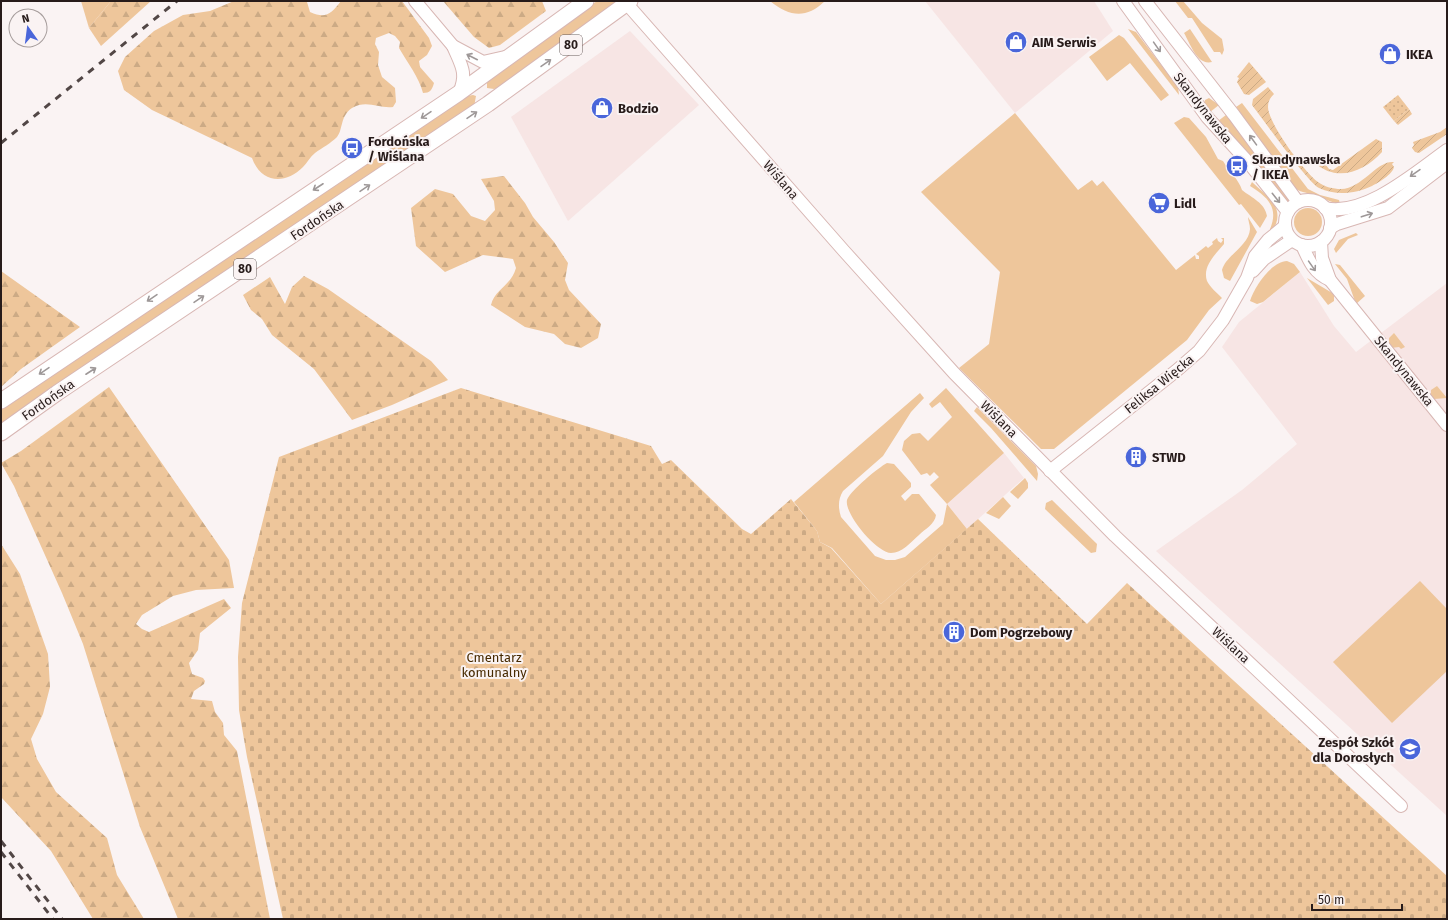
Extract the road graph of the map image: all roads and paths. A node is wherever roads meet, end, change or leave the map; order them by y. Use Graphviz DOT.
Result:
graph roads {
  1 [pos="416,1"];
  2 [pos="586,1"];
  3 [pos="1123,1"];
  4 [pos="1145,1"];
  5 [pos="629,2"];
  6 [pos="453,46"];
  7 [pos="519,50"];
  8 [pos="459,93"];
  9 [pos="1447,150"];
  10 [pos="1447,163"];
  11 [pos="1298,202"];
  12 [pos="1325,208"];
  13 [pos="1288,212"];
  14 [pos="1285,226"];
  15 [pos="1330,228"];
  16 [pos="1297,242"];
  17 [pos="1321,242"];
  18 [pos="1247,278"];
  19 [pos="1330,280"];
  20 [pos="1,400"];
  21 [pos="1447,425"];
  22 [pos="1,433"];
  23 [pos="1050,471"];
  24 [pos="1401,806"];
  1 -- 6 [label="street"];
  2 -- 7 [label="main road, Fordońska / 80"];
  3 -- 13 [label="street, Skandynawska, one-way"];
  11 -- 4 [label="street, Skandynawska, one-way"];
  22 -- 5 [label="main road, Fordońska / 80, one-way"];
  5 -- 23 [label="street, Wiślana"];
  7 -- 6 [label="street, one-way"];
  6 -- 8 [label="street"];
  7 -- 8 [label="main road, Fordońska / 80"];
  8 -- 20 [label="main road, Fordońska / 80, one-way"];
  9 -- 12 [label="street, one-way"];
  15 -- 10 [label="street, one-way"];
  11 -- 12 [label="street"];
  11 -- 13 [label="street"];
  12 -- 15 [label="street"];
  13 -- 14 [label="street"];
  14 -- 16 [label="street"];
  14 -- 18 [label="street, Feliksa Więcka"];
  15 -- 17 [label="street"];
  16 -- 17 [label="street"];
  16 -- 18 [label="street, Feliksa Więcka"];
  16 -- 19 [label="street, Skandynawska, one-way"];
  17 -- 19 [label="street, Skandynawska"];
  18 -- 23 [label="street, Feliksa Więcka"];
  19 -- 21 [label="street, Skandynawska"];
  23 -- 24 [label="street, Wiślana"];
}
